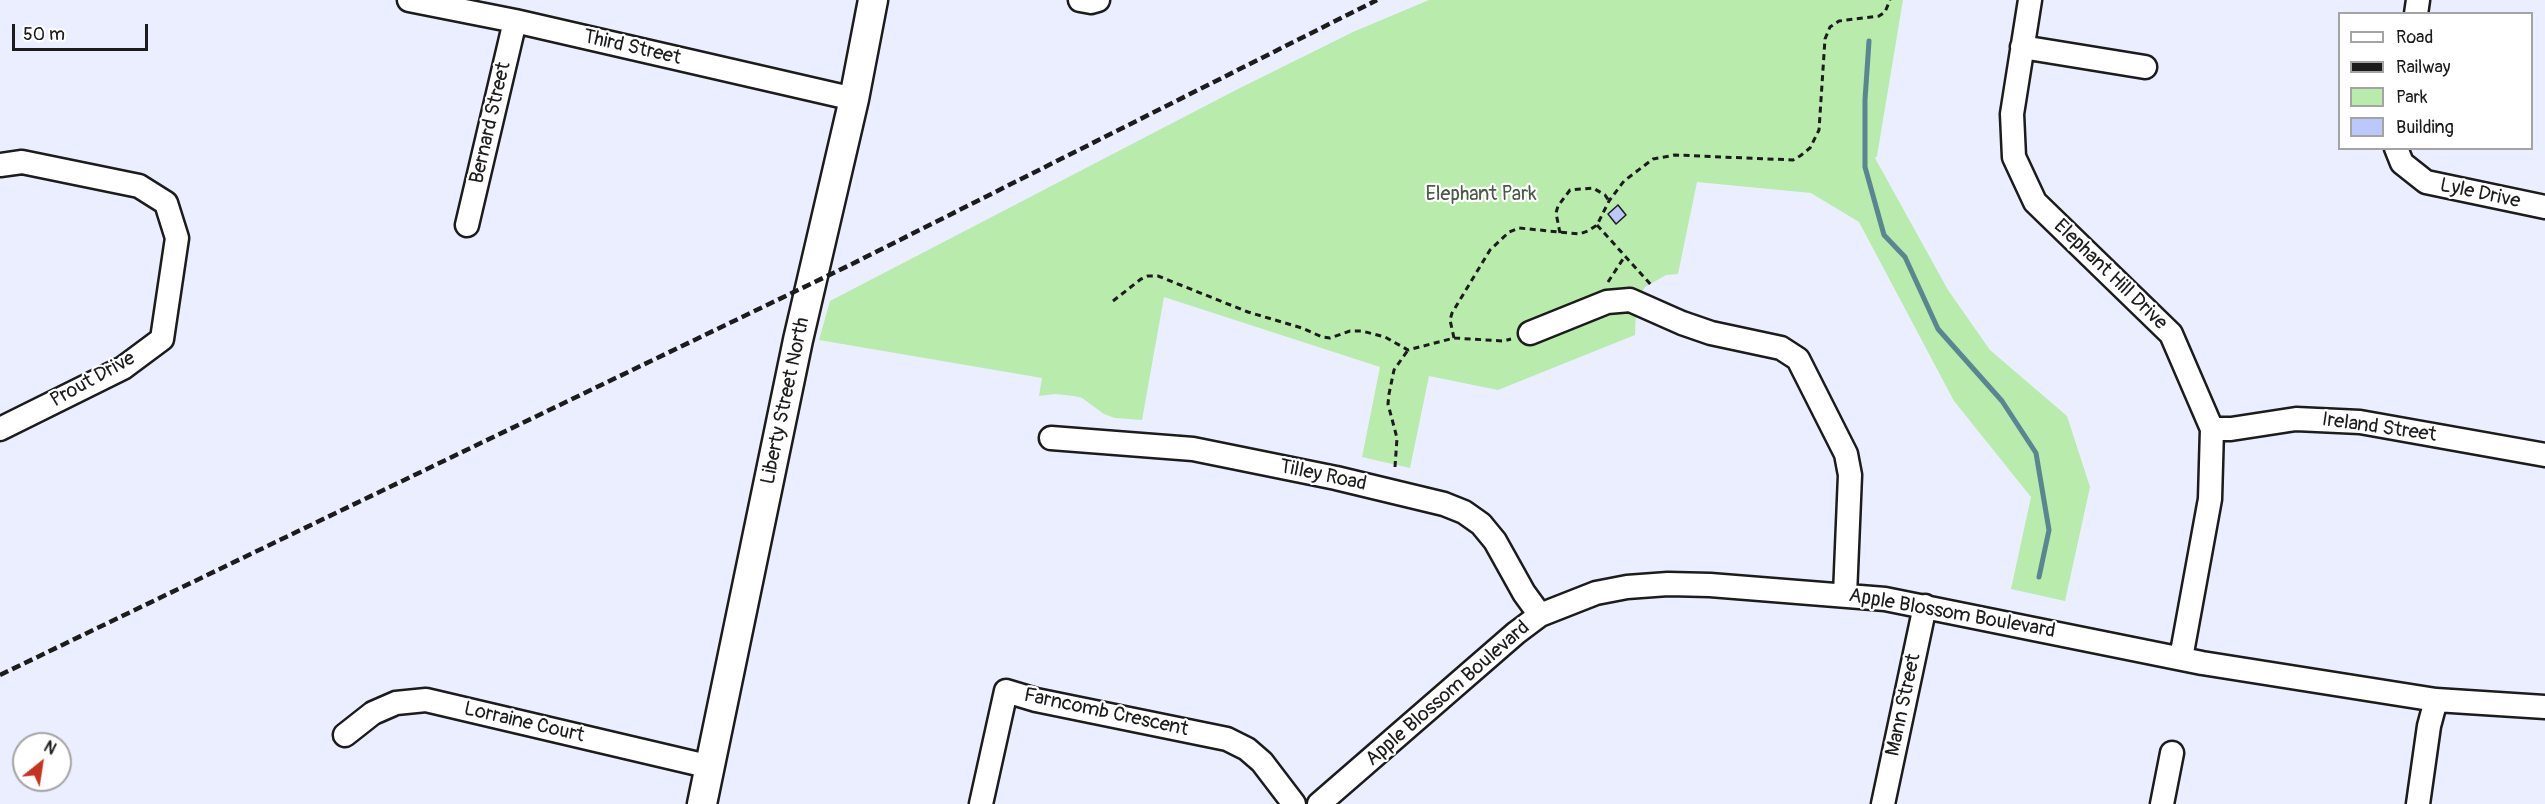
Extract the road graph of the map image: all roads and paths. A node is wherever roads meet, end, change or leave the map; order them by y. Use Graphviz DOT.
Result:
graph roads {
  1 [pos="409,0"];
  2 [pos="873,0"];
  3 [pos="1080,0"];
  4 [pos="1098,0"];
  5 [pos="1890,0"];
  6 [pos="2030,0"];
  7 [pos="515,21"];
  8 [pos="2022,47"];
  9 [pos="2145,67"];
  10 [pos="854,99"];
  11 [pos="2398,150"];
  12 [pos="0,165"];
  13 [pos="1609,201"];
  14 [pos="2545,207"];
  15 [pos="467,225"];
  16 [pos="1597,225"];
  17 [pos="1560,232"];
  18 [pos="1652,286"];
  19 [pos="1113,301"];
  20 [pos="1530,333"];
  21 [pos="1454,338"];
  22 [pos="1408,351"];
  23 [pos="0,429"];
  24 [pos="2212,429"];
  25 [pos="1051,438"];
  26 [pos="2545,455"];
  27 [pos="1395,467"];
  28 [pos="1845,595"];
  29 [pos="1925,606"];
  30 [pos="1540,615"];
  31 [pos="2181,658"];
  32 [pos="2436,700"];
  33 [pos="2545,707"];
  34 [pos="345,735"];
  35 [pos="2172,753"];
  36 [pos="711,767"];
  37 [pos="702,804"];
  38 [pos="981,804"];
  39 [pos="1294,804"];
  40 [pos="1319,804"];
  41 [pos="1883,804"];
  42 [pos="2162,804"];
  43 [pos="2418,804"];
  1 -- 7 [label="street, Third Street"];
  2 -- 10 [label="main road, Liberty Street North"];
  3 -- 4 [label="street"];
  5 -- 13 [label="path"];
  6 -- 8 [label="street, Elephant Hill Drive"];
  7 -- 10 [label="street, Third Street"];
  7 -- 15 [label="street, Bernard Street"];
  8 -- 9 [label="street"];
  8 -- 24 [label="street, Elephant Hill Drive"];
  10 -- 36 [label="main road, Liberty Street North"];
  11 -- 14 [label="street, Lyle Drive"];
  12 -- 23 [label="street, Prout Drive"];
  13 -- 16 [label="path"];
  13 -- 17 [label="path"];
  16 -- 17 [label="path"];
  16 -- 18 [label="path"];
  17 -- 21 [label="path"];
  19 -- 22 [label="path"];
  20 -- 21 [label="path"];
  20 -- 28 [label="street"];
  21 -- 22 [label="path"];
  22 -- 27 [label="path"];
  24 -- 26 [label="street, Ireland Street"];
  24 -- 31 [label="street, Elephant Hill Drive"];
  25 -- 30 [label="street, Tilley Road"];
  28 -- 29 [label="street, Apple Blossom Boulevard"];
  28 -- 30 [label="street, Apple Blossom Boulevard"];
  29 -- 31 [label="street, Apple Blossom Boulevard"];
  29 -- 41 [label="street, Mann Street"];
  30 -- 40 [label="street, Apple Blossom Boulevard"];
  31 -- 32 [label="street, Apple Blossom Boulevard"];
  32 -- 33 [label="street, Apple Blossom Boulevard"];
  32 -- 43 [label="street"];
  34 -- 36 [label="street, Lorraine Court"];
  35 -- 42 [label="street"];
  36 -- 37 [label="main road, Liberty Street North"];
  38 -- 39 [label="street, Farncomb Crescent"];
}
